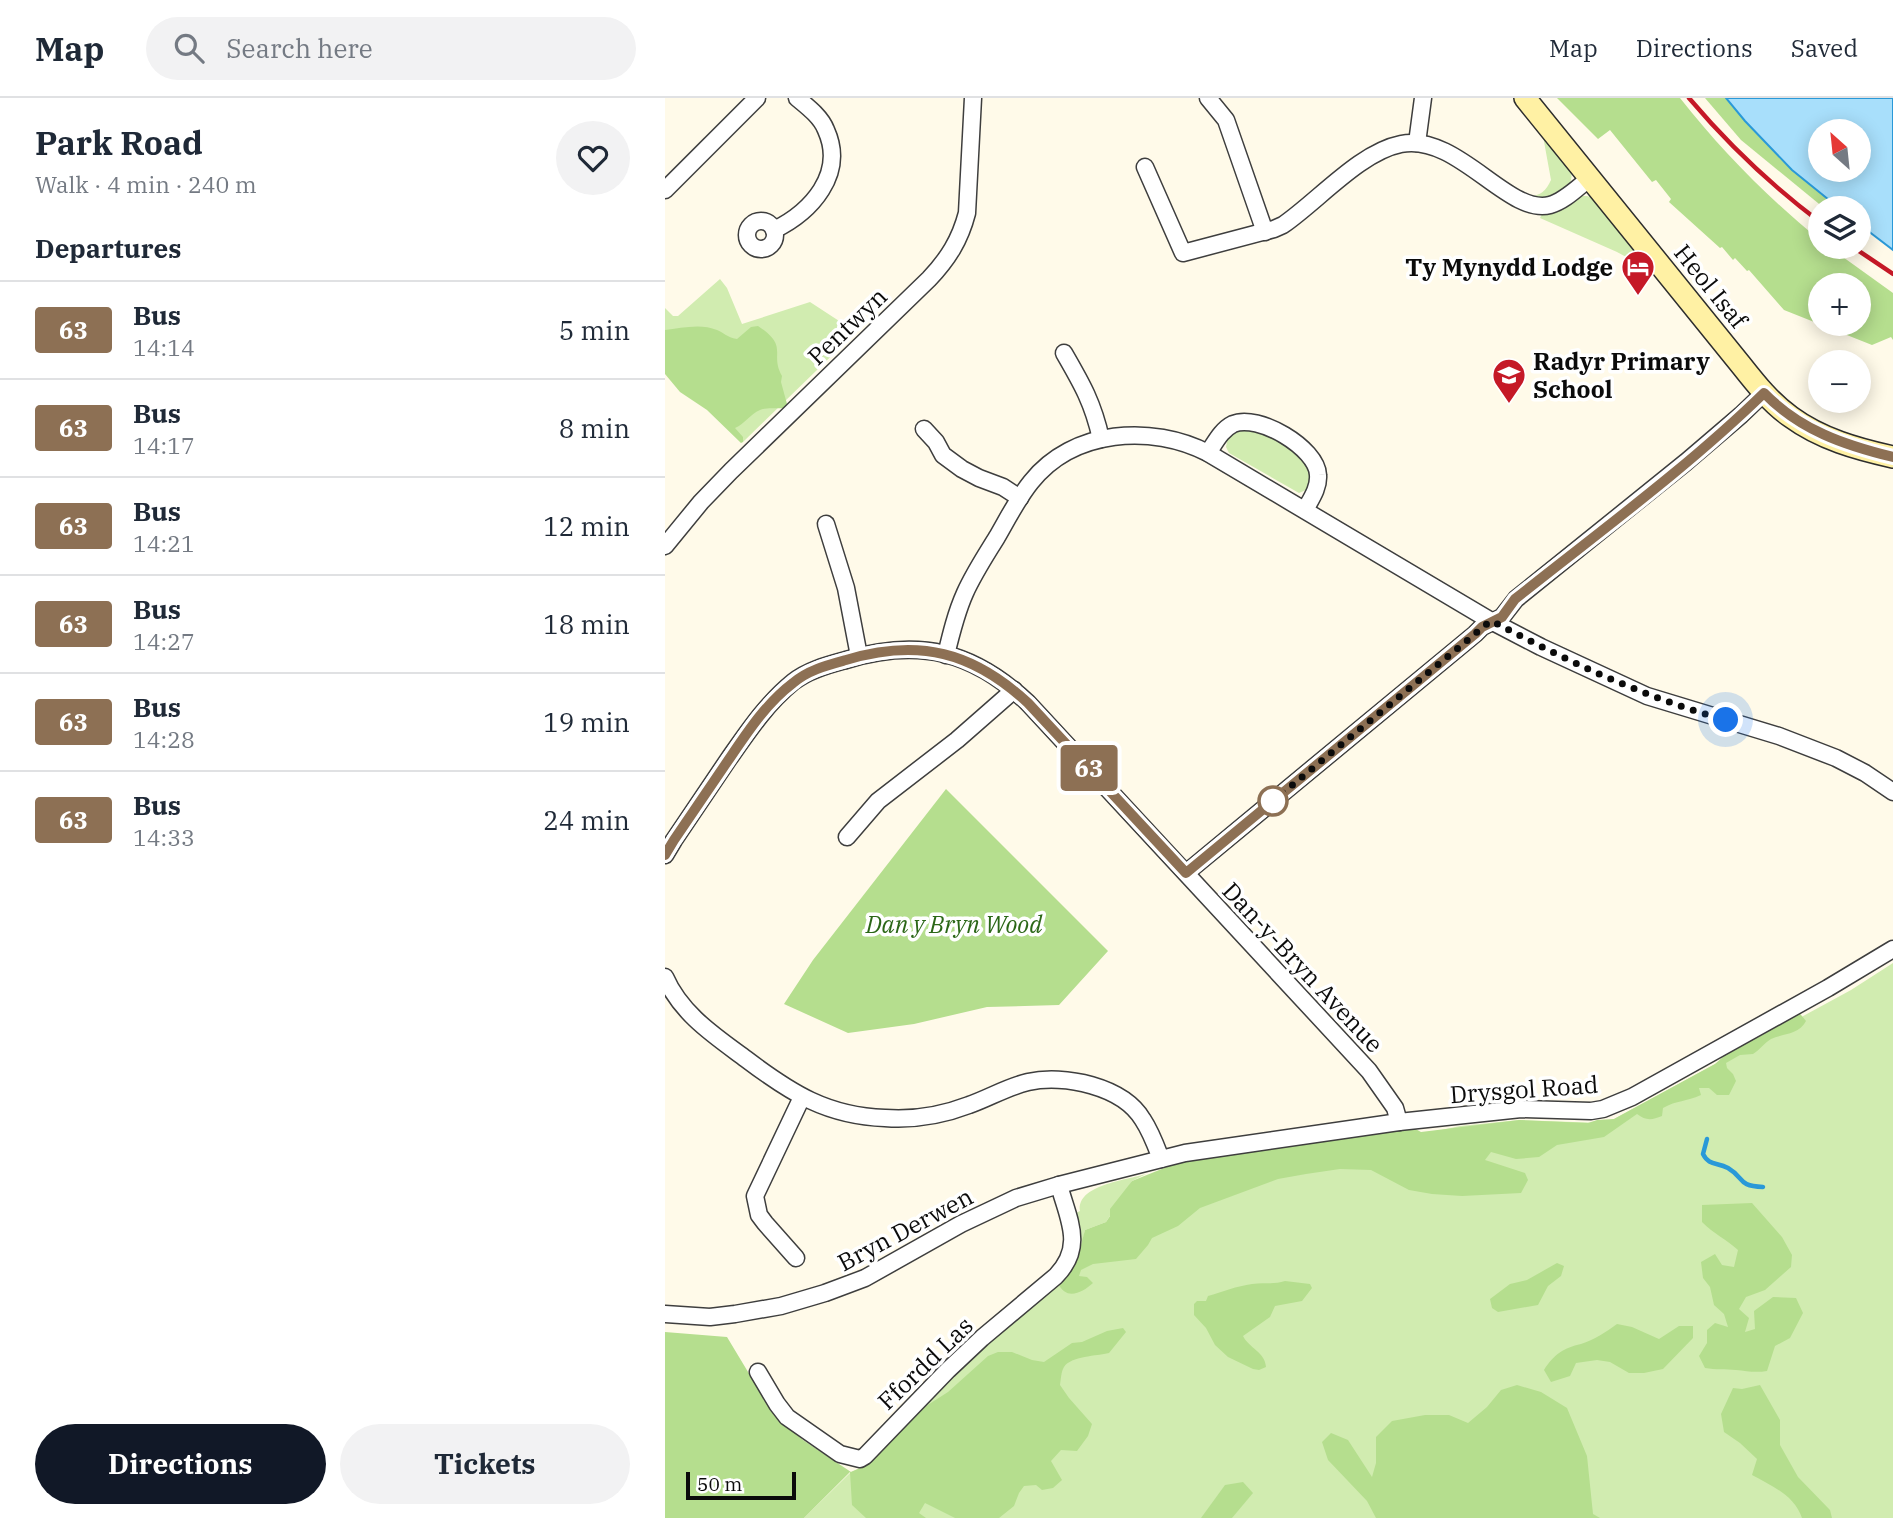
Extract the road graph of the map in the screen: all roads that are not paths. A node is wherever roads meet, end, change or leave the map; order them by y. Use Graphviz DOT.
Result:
graph roads {
  1 [pos="757,98"];
  2 [pos="797,98"];
  3 [pos="973,98"];
  4 [pos="1208,98"];
  5 [pos="1423,98"];
  6 [pos="1525,98"];
  7 [pos="1417,143"];
  8 [pos="1145,167"];
  9 [pos="1590,178"];
  10 [pos="665,190"];
  11 [pos="775,230"];
  12 [pos="1265,232"];
  13 [pos="1064,353"];
  14 [pos="1764,393"];
  15 [pos="924,429"];
  16 [pos="1101,439"];
  17 [pos="1208,453"];
  18 [pos="1893,457"];
  19 [pos="1020,498"];
  20 [pos="1305,510"];
  21 [pos="826,524"];
  22 [pos="665,546"];
  23 [pos="1492,621"];
  24 [pos="946,655"];
  25 [pos="859,656"];
  26 [pos="1014,690"];
  27 [pos="1893,792"];
  28 [pos="847,837"];
  29 [pos="665,855"];
  30 [pos="1186,873"];
  31 [pos="1893,949"];
  32 [pos="665,977"];
  33 [pos="802,1097"];
  34 [pos="1399,1122"];
  35 [pos="1161,1158"];
  36 [pos="1059,1185"];
  37 [pos="796,1258"];
  38 [pos="665,1314"];
  39 [pos="758,1371"];
  1 -- 10 [label="street"];
  2 -- 11 [label="street"];
  3 -- 22 [label="street, Pentwyn"];
  4 -- 12 [label="street"];
  5 -- 7 [label="street"];
  6 -- 9 [label="main road, Heol Isaf"];
  7 -- 9 [label="street"];
  7 -- 12 [label="street"];
  8 -- 12 [label="street"];
  9 -- 14 [label="main road, Heol Isaf"];
  13 -- 16 [label="street"];
  14 -- 18 [label="main road, Heol Isaf"];
  14 -- 23 [label="street"];
  15 -- 19 [label="street"];
  16 -- 17 [label="street"];
  16 -- 19 [label="street"];
  17 -- 20 [label="street"];
  17 -- 20 [label="street"];
  19 -- 24 [label="street"];
  20 -- 23 [label="street"];
  21 -- 25 [label="street"];
  23 -- 27 [label="street"];
  23 -- 30 [label="street"];
  24 -- 25 [label="street, Dan-y-Bryn Avenue"];
  24 -- 26 [label="street, Dan-y-Bryn Avenue"];
  25 -- 29 [label="street, Dan-y-Bryn Avenue"];
  26 -- 28 [label="street"];
  26 -- 30 [label="street, Dan-y-Bryn Avenue"];
  30 -- 34 [label="street, Dan-y-Bryn Avenue"];
  31 -- 34 [label="street, Drysgol Road"];
  32 -- 33 [label="street"];
  33 -- 35 [label="street"];
  33 -- 37 [label="street"];
  34 -- 35 [label="street, Drysgol Road"];
  35 -- 36 [label="street, Bryn Derwen"];
  36 -- 38 [label="street, Bryn Derwen"];
  36 -- 39 [label="street, Ffordd Las"];
}
